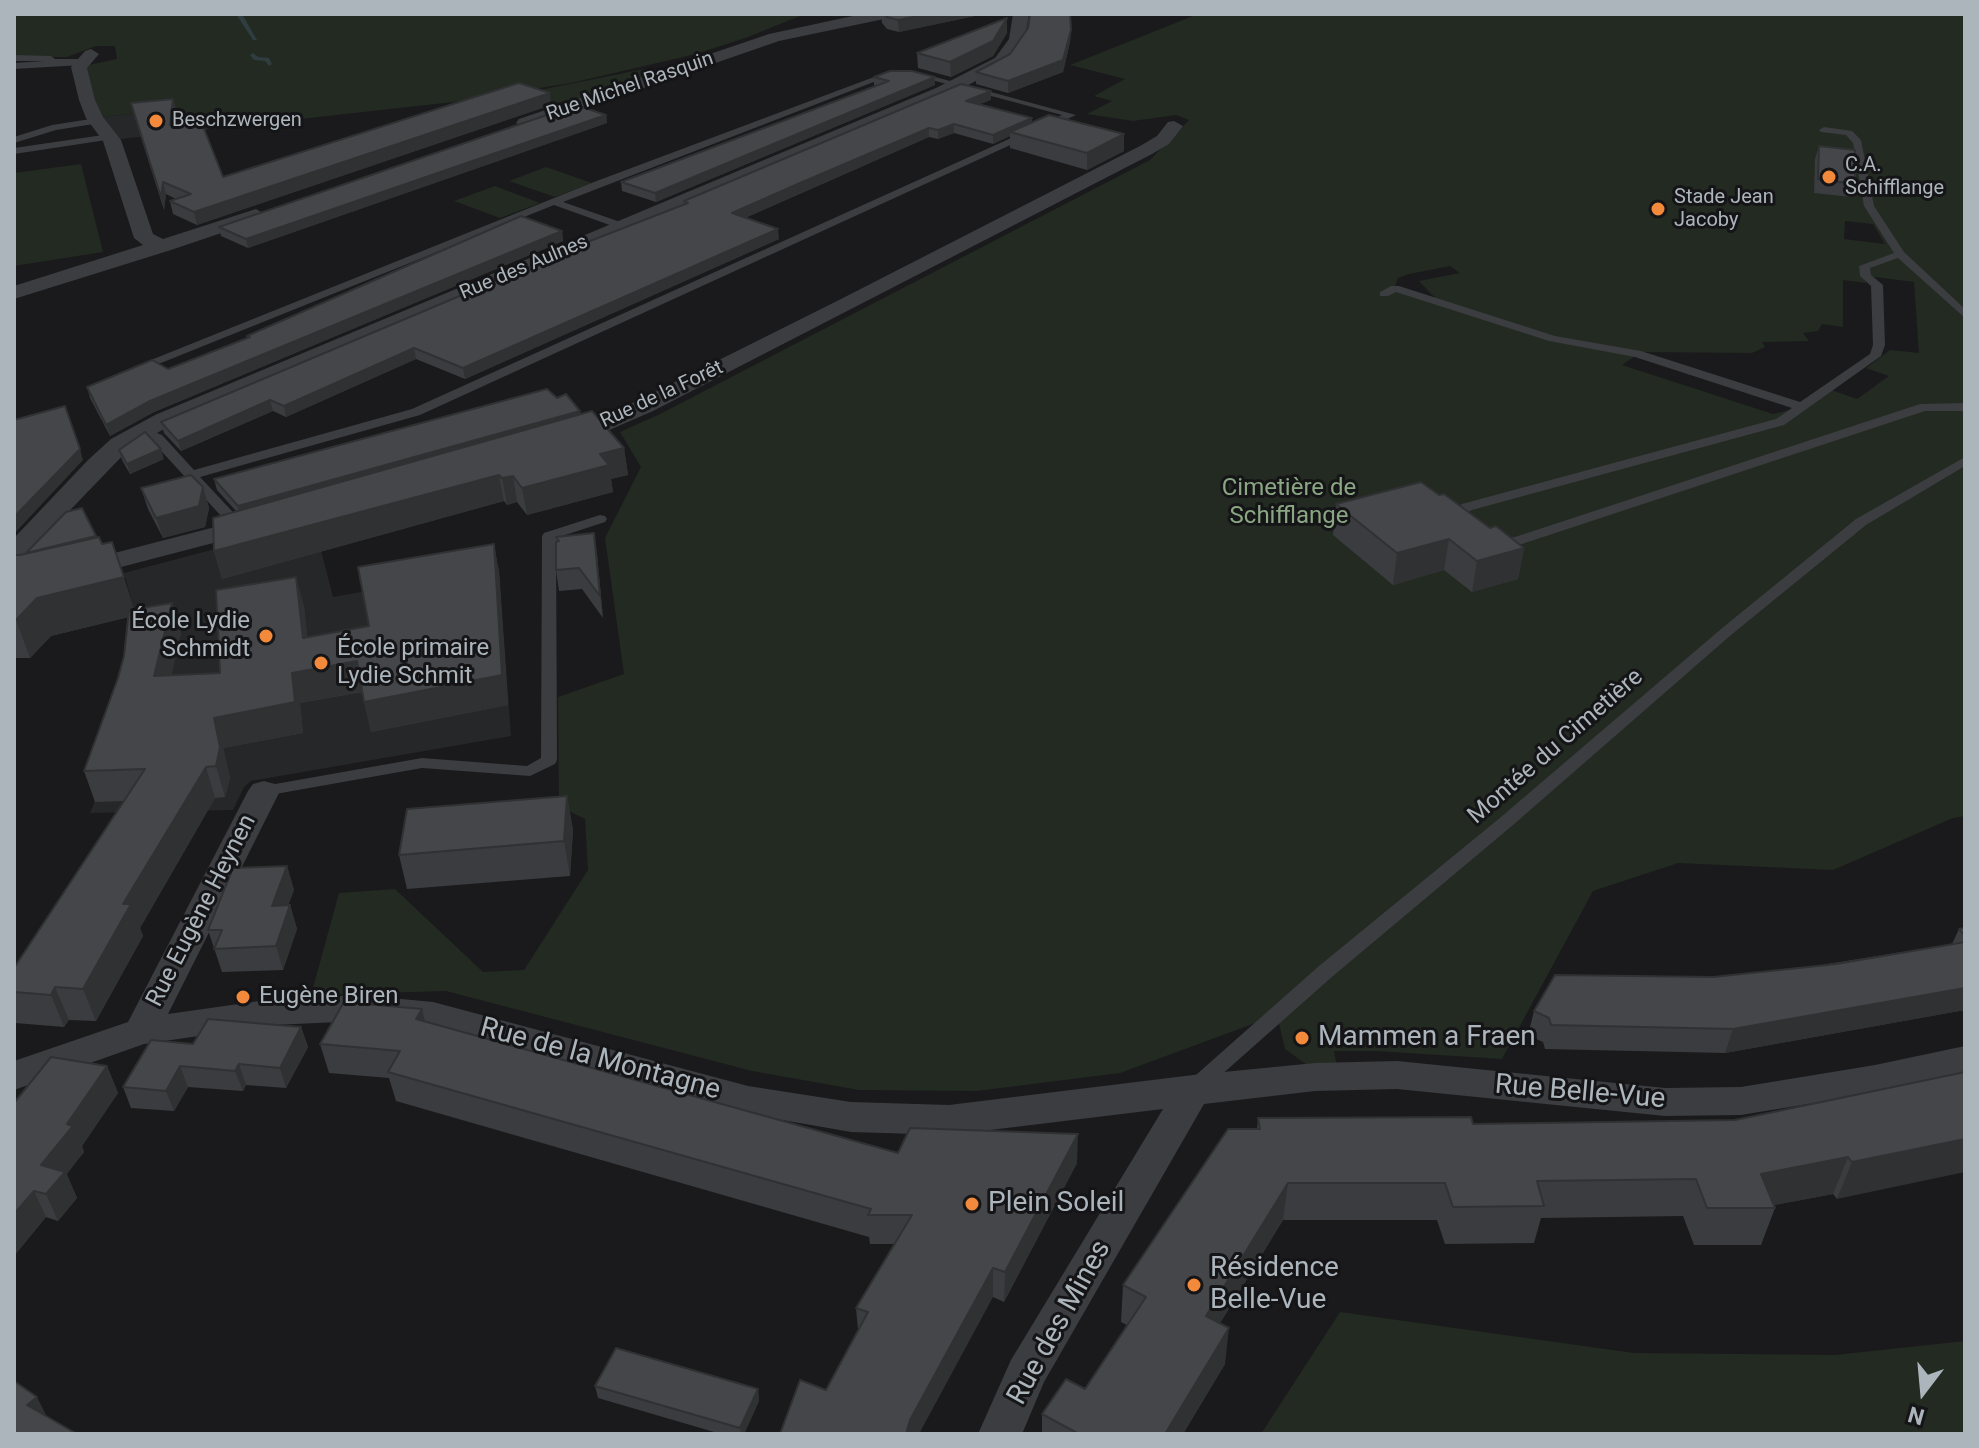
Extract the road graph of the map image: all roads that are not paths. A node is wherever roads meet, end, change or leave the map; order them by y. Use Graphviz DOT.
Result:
graph roads {
  1 [pos="884,14"];
  2 [pos="1021,14"];
  3 [pos="14,58"];
  4 [pos="87,58"];
  5 [pos="51,62"];
  6 [pos="14,66"];
  7 [pos="958,83"];
  8 [pos="96,120"];
  9 [pos="1174,126"];
  10 [pos="504,130"];
  11 [pos="1824,130"];
  12 [pos="110,137"];
  13 [pos="14,140"];
  14 [pos="14,151"];
  15 [pos="554,202"];
  16 [pos="267,211"];
  17 [pos="622,226"];
  18 [pos="164,246"];
  19 [pos="1900,254"];
  20 [pos="14,293"];
  21 [pos="1384,294"];
  22 [pos="1965,315"];
  23 [pos="157,360"];
  24 [pos="1803,407"];
  25 [pos="1965,407"];
  26 [pos="141,431"];
  27 [pos="539,443"];
  28 [pos="1965,461"];
  29 [pos="191,475"];
  30 [pos="285,516"];
  31 [pos="600,519"];
  32 [pos="240,529"];
  33 [pos="1461,534"];
  34 [pos="1478,541"];
  35 [pos="14,553"];
  36 [pos="14,583"];
  37 [pos="264,791"];
  38 [pos="141,1031"];
  39 [pos="1965,1060"];
  40 [pos="14,1076"];
  41 [pos="1193,1089"];
  42 [pos="1000,1434"];
  1 -- 10 [label="street, Rue Michel Rasquin"];
  2 -- 7 [label="street, Rue des Aulnes"];
  3 -- 5 [label="lane"];
  4 -- 5 [label="lane"];
  4 -- 8 [label="street"];
  5 -- 6 [label="lane"];
  7 -- 15 [label="lane"];
  7 -- 17 [label="street, Rue des Aulnes"];
  7 -- 29 [label="lane"];
  8 -- 12 [label="street"];
  8 -- 13 [label="lane"];
  9 -- 27 [label="street, Rue de la Forêt"];
  11 -- 19 [label="lane"];
  12 -- 14 [label="lane"];
  12 -- 18 [label="street"];
  15 -- 17 [label="lane"];
  15 -- 23 [label="lane"];
  16 -- 18 [label="street"];
  17 -- 26 [label="street, Rue des Aulnes"];
  18 -- 20 [label="street"];
  19 -- 22 [label="lane"];
  19 -- 24 [label="lane"];
  21 -- 24 [label="lane"];
  24 -- 33 [label="lane"];
  25 -- 34 [label="lane"];
  26 -- 29 [label="lane"];
  26 -- 35 [label="street, Rue des Aulnes"];
  28 -- 41 [label="lane, Montée du Cimetière"];
  29 -- 32 [label="lane"];
  30 -- 32 [label="street"];
  31 -- 37 [label="lane"];
  32 -- 36 [label="street"];
  37 -- 38 [label="street, Rue Eugène Heynen"];
  38 -- 40 [label="street, Rue de la Montagne"];
  38 -- 41 [label="street, Rue de la Montagne"];
  39 -- 41 [label="street, Rue Belle-Vue"];
  41 -- 42 [label="street, Rue des Mines"];
}
